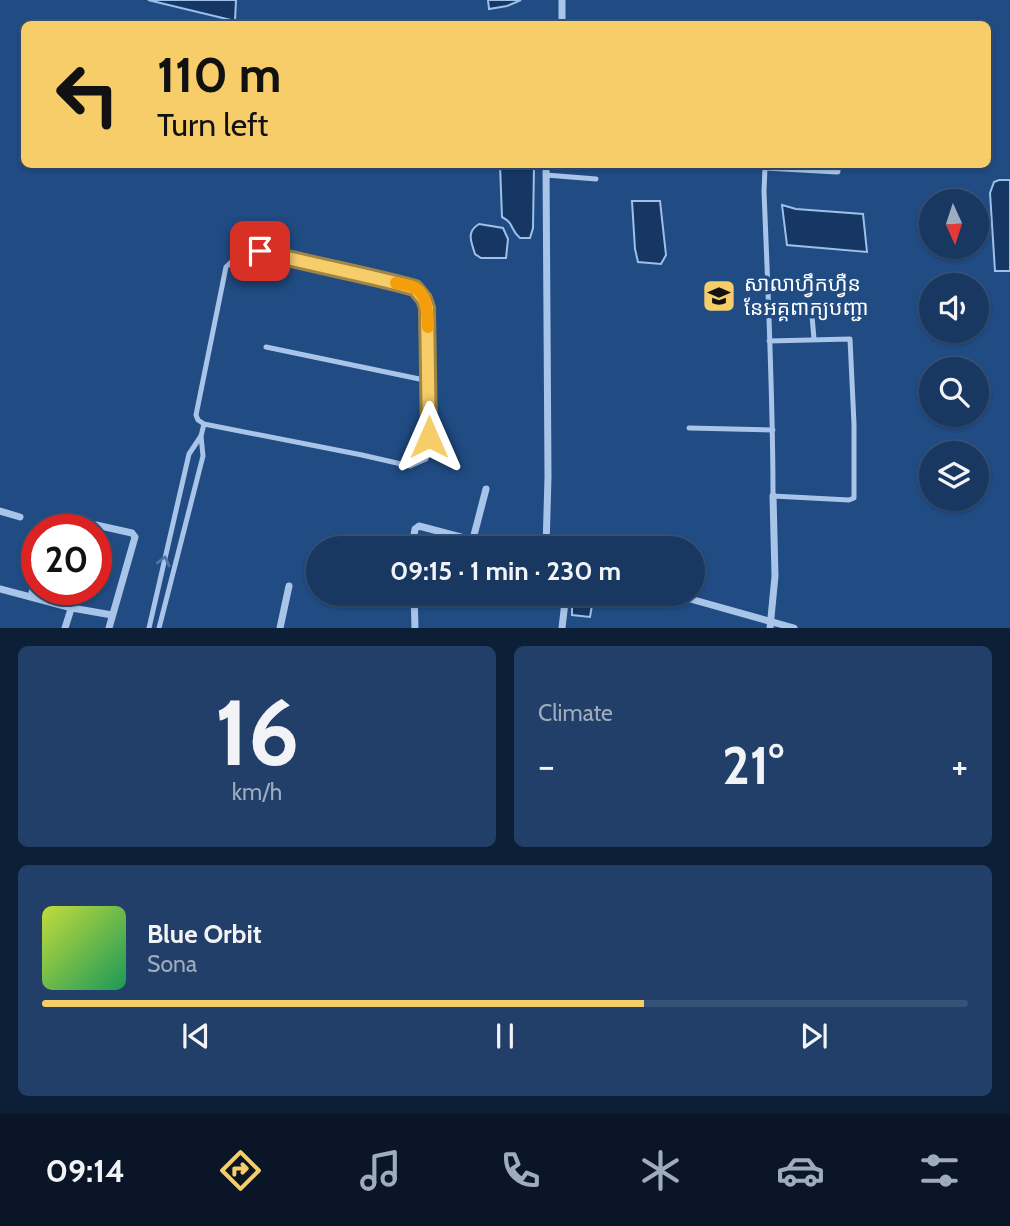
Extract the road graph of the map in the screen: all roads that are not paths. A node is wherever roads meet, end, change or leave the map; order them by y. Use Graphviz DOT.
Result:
graph roads {
  1 [pos="562,0"];
  2 [pos="562,21"];
  3 [pos="546,168"];
  4 [pos="765,168"];
  5 [pos="794,168"];
  6 [pos="837,171"];
  7 [pos="546,175"];
  8 [pos="596,179"];
  9 [pos="812,316"];
  10 [pos="814,339"];
  11 [pos="769,341"];
  12 [pos="266,347"];
  13 [pos="429,381"];
  14 [pos="204,424"];
  15 [pos="689,428"];
  16 [pos="773,430"];
  17 [pos="201,436"];
  18 [pos="485,489"];
  19 [pos="773,496"];
  20 [pos="0,511"];
  21 [pos="20,517"];
  22 [pos="112,529"];
  23 [pos="414,536"];
  24 [pos="461,536"];
  25 [pos="474,536"];
  26 [pos="546,536"];
  27 [pos="289,586"];
  28 [pos="0,589"];
  29 [pos="21,594"];
  30 [pos="705,604"];
  31 [pos="62,605"];
  32 [pos="73,605"];
  33 [pos="414,606"];
  34 [pos="565,606"];
  35 [pos="72,608"];
  36 [pos="112,615"];
  37 [pos="770,624"];
  38 [pos="65,628"];
  39 [pos="109,628"];
  40 [pos="149,628"];
  41 [pos="159,628"];
  42 [pos="280,628"];
  43 [pos="415,628"];
  44 [pos="562,628"];
  45 [pos="794,628"];
  1 -- 2 [label="street"];
  3 -- 7 [label="street"];
  4 -- 11 [label="lane"];
  5 -- 6 [label="street"];
  7 -- 8 [label="lane"];
  7 -- 26 [label="street"];
  9 -- 10 [label="lane"];
  10 -- 11 [label="lane"];
  10 -- 19 [label="lane"];
  11 -- 16 [label="lane"];
  12 -- 13 [label="lane"];
  13 -- 14 [label="lane"];
  13 -- 14 [label="lane"];
  14 -- 17 [label="lane"];
  15 -- 16 [label="lane"];
  16 -- 19 [label="lane"];
  40 -- 17 [label="lane, one-way"];
  17 -- 41 [label="lane"];
  18 -- 25 [label="street"];
  19 -- 37 [label="street"];
  20 -- 21 [label="street"];
  22 -- 36 [label="street"];
  23 -- 24 [label="street"];
  27 -- 42 [label="street"];
  28 -- 29 [label="street"];
  30 -- 37 [label="street"];
  31 -- 35 [label="street"];
  32 -- 35 [label="street"];
  33 -- 43 [label="street"];
  34 -- 44 [label="street"];
  35 -- 36 [label="street"];
  35 -- 38 [label="street"];
  36 -- 39 [label="street"];
  37 -- 45 [label="street"];
}
